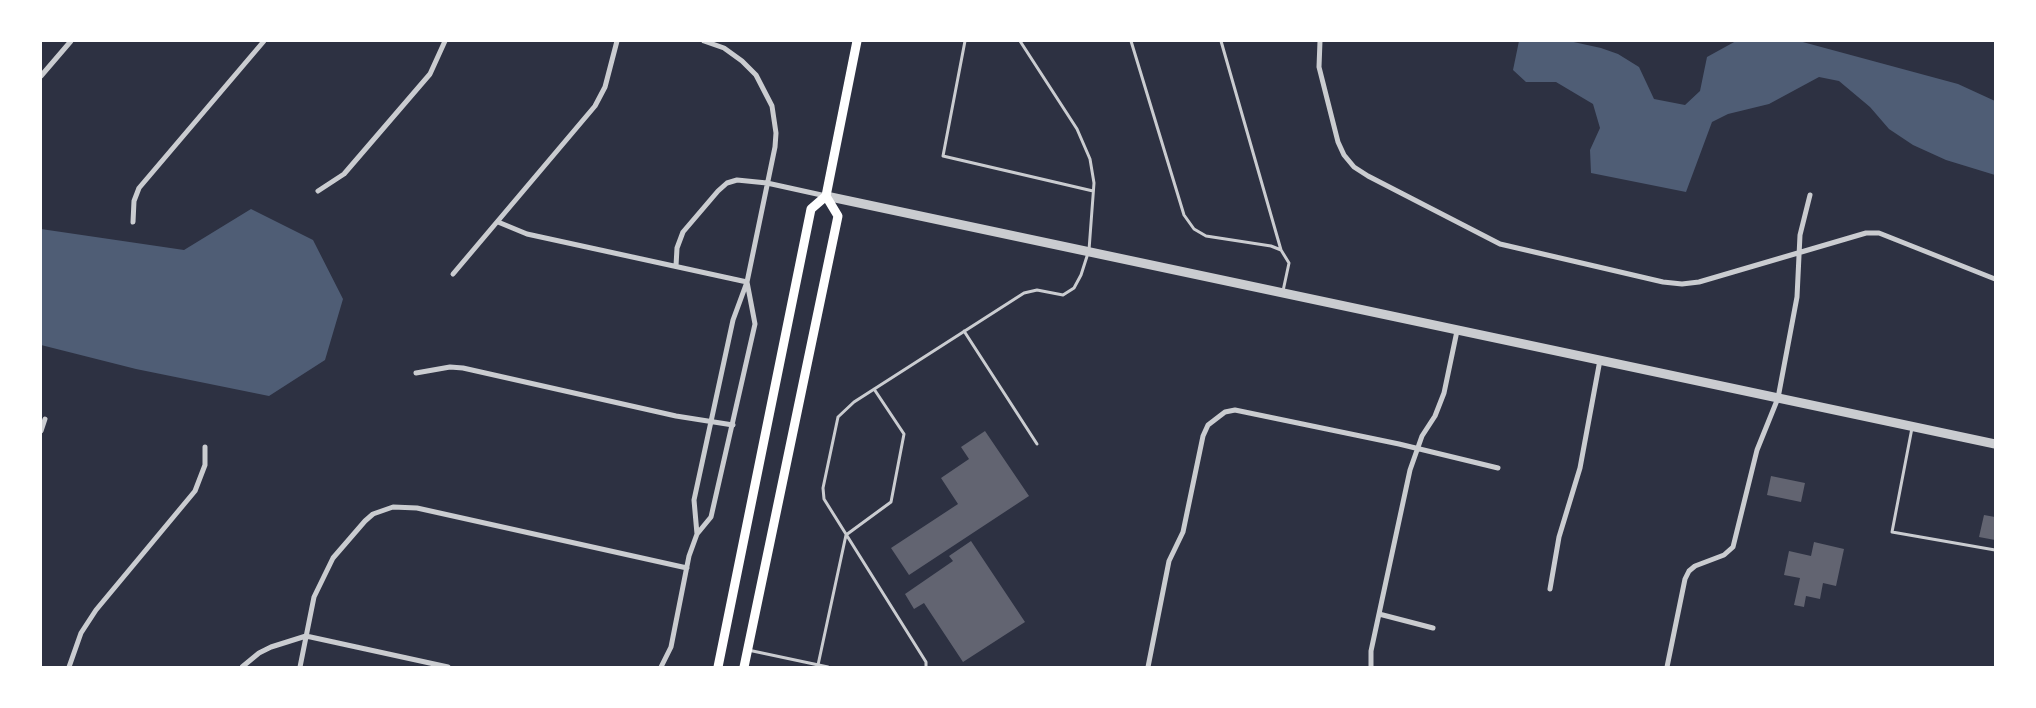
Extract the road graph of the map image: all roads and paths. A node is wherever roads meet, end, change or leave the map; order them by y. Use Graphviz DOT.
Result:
graph roads {
  1 [pos="71,41"];
  2 [pos="264,41"];
  3 [pos="445,41"];
  4 [pos="617,41"];
  5 [pos="704,41"];
  6 [pos="857,41"];
  7 [pos="964,41"];
  8 [pos="1020,41"];
  9 [pos="1131,41"];
  10 [pos="1221,41"];
  11 [pos="1320,41"];
  12 [pos="41,76"];
  13 [pos="768,183"];
  14 [pos="318,191"];
  15 [pos="1093,191"];
  16 [pos="1810,195"];
  17 [pos="826,196"];
  18 [pos="133,222"];
  19 [pos="498,222"];
  20 [pos="1089,250"];
  21 [pos="1281,250"];
  22 [pos="1798,253"];
  23 [pos="676,266"];
  24 [pos="453,274"];
  25 [pos="1995,279"];
  26 [pos="746,282"];
  27 [pos="1283,292"];
  28 [pos="964,331"];
  29 [pos="1457,331"];
  30 [pos="1600,360"];
  31 [pos="416,373"];
  32 [pos="874,389"];
  33 [pos="1778,398"];
  34 [pos="45,419"];
  35 [pos="712,420"];
  36 [pos="732,425"];
  37 [pos="1912,427"];
  38 [pos="41,431"];
  39 [pos="1037,444"];
  40 [pos="1995,444"];
  41 [pos="205,447"];
  42 [pos="1418,449"];
  43 [pos="1498,468"];
  44 [pos="697,534"];
  45 [pos="846,535"];
  46 [pos="1995,550"];
  47 [pos="687,568"];
  48 [pos="1550,589"];
  49 [pos="1379,614"];
  50 [pos="1433,628"];
  51 [pos="306,636"];
  52 [pos="748,650"];
  53 [pos="818,665"];
  54 [pos="69,667"];
  55 [pos="242,667"];
  56 [pos="300,667"];
  57 [pos="448,667"];
  58 [pos="662,667"];
  59 [pos="718,667"];
  60 [pos="744,667"];
  61 [pos="828,667"];
  62 [pos="926,667"];
  63 [pos="1148,667"];
  64 [pos="1371,667"];
  65 [pos="1667,667"];
  1 -- 12 [label="street"];
  2 -- 18 [label="street"];
  3 -- 14 [label="street"];
  4 -- 19 [label="street"];
  5 -- 13 [label="street"];
  6 -- 17 [label="main road"];
  7 -- 15 [label="lane"];
  8 -- 15 [label="lane"];
  9 -- 21 [label="lane"];
  10 -- 21 [label="lane"];
  11 -- 22 [label="street"];
  13 -- 17 [label="street"];
  13 -- 23 [label="street"];
  13 -- 26 [label="street"];
  15 -- 20 [label="lane"];
  16 -- 22 [label="street"];
  17 -- 20 [label="street"];
  17 -- 52 [label="main road"];
  17 -- 59 [label="main road"];
  19 -- 23 [label="street"];
  19 -- 24 [label="street"];
  20 -- 27 [label="street"];
  20 -- 28 [label="lane"];
  21 -- 27 [label="lane"];
  22 -- 25 [label="street"];
  22 -- 33 [label="street"];
  23 -- 26 [label="street"];
  26 -- 35 [label="street"];
  26 -- 36 [label="street"];
  27 -- 29 [label="street"];
  28 -- 32 [label="lane"];
  28 -- 39 [label="lane"];
  29 -- 30 [label="street"];
  29 -- 42 [label="street"];
  30 -- 33 [label="street"];
  30 -- 48 [label="street"];
  31 -- 35 [label="street"];
  32 -- 45 [label="lane"];
  32 -- 45 [label="lane"];
  33 -- 37 [label="street"];
  33 -- 65 [label="street"];
  34 -- 38 [label="street"];
  35 -- 36 [label="street"];
  35 -- 44 [label="street"];
  36 -- 44 [label="street"];
  37 -- 40 [label="street"];
  37 -- 46 [label="lane"];
  41 -- 54 [label="street"];
  42 -- 43 [label="street"];
  42 -- 49 [label="street"];
  42 -- 63 [label="street"];
  44 -- 47 [label="street"];
  45 -- 53 [label="lane"];
  45 -- 62 [label="lane"];
  47 -- 51 [label="street"];
  47 -- 58 [label="street"];
  49 -- 50 [label="street"];
  49 -- 64 [label="street"];
  51 -- 55 [label="street"];
  51 -- 56 [label="street"];
  51 -- 57 [label="street"];
  52 -- 53 [label="lane"];
  52 -- 60 [label="main road"];
  53 -- 61 [label="lane"];
}
